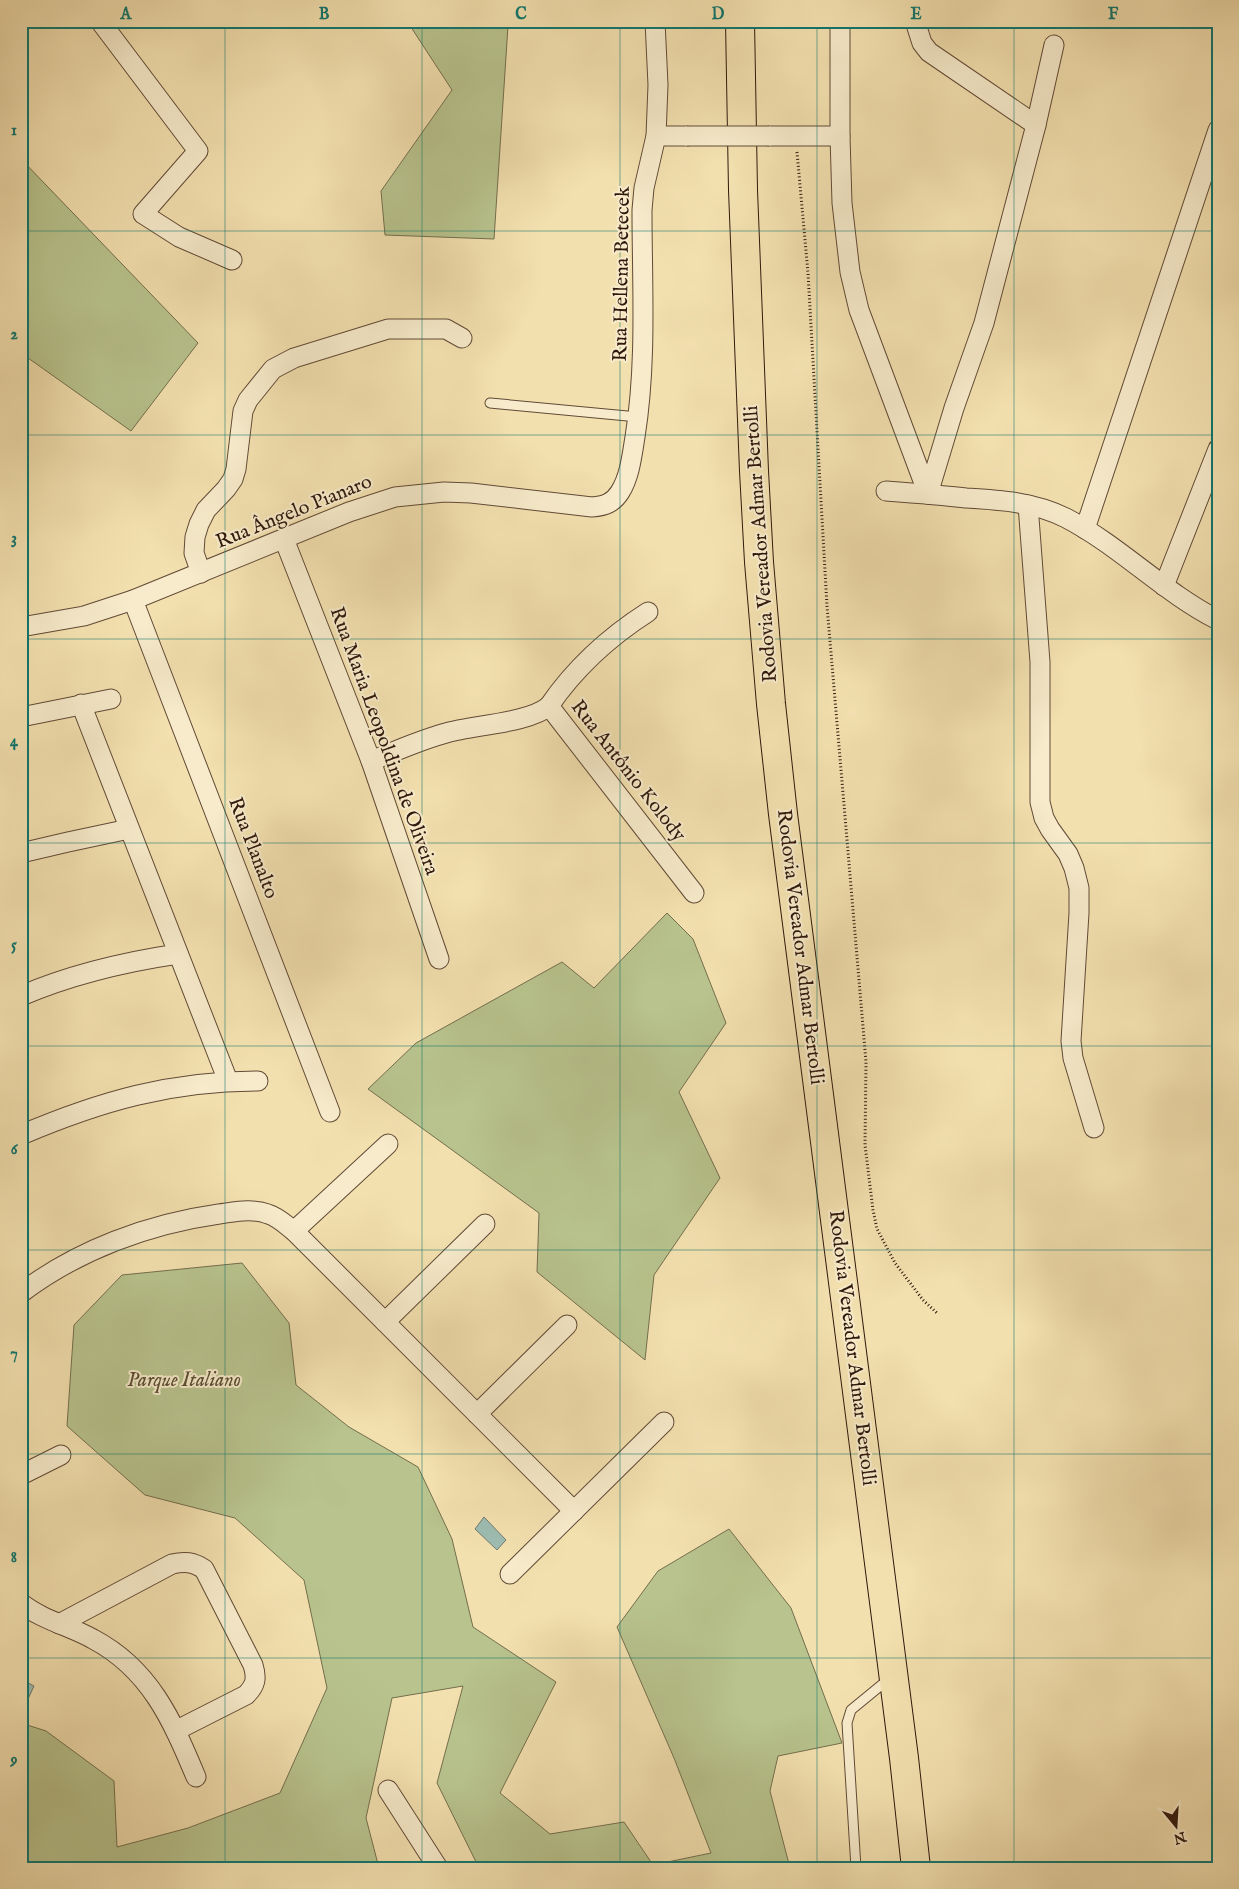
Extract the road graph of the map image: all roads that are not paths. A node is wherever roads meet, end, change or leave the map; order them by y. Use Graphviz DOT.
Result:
graph roads {
  1 [pos="100,21"];
  2 [pos="655,21"];
  3 [pos="740,21"];
  4 [pos="840,21"];
  5 [pos="915,21"];
  6 [pos="1054,45"];
  7 [pos="1036,125"];
  8 [pos="1218,130"];
  9 [pos="656,136"];
  10 [pos="840,136"];
  11 [pos="232,260"];
  12 [pos="462,338"];
  13 [pos="490,403"];
  14 [pos="638,417"];
  15 [pos="1218,449"];
  16 [pos="886,491"];
  17 [pos="928,494"];
  18 [pos="1028,504"];
  19 [pos="592,507"];
  20 [pos="1085,529"];
  21 [pos="284,539"];
  22 [pos="201,573"];
  23 [pos="1164,586"];
  24 [pos="133,600"];
  25 [pos="648,612"];
  26 [pos="1218,620"];
  27 [pos="21,627"];
  28 [pos="111,699"];
  29 [pos="81,704"];
  30 [pos="549,706"];
  31 [pos="21,717"];
  32 [pos="371,761"];
  33 [pos="129,829"];
  34 [pos="21,853"];
  35 [pos="694,893"];
  36 [pos="178,954"];
  37 [pos="439,959"];
  38 [pos="21,996"];
  39 [pos="228,1081"];
  40 [pos="258,1081"];
  41 [pos="330,1112"];
  42 [pos="1094,1128"];
  43 [pos="21,1135"];
  44 [pos="388,1144"];
  45 [pos="485,1224"];
  46 [pos="294,1231"];
  47 [pos="21,1293"];
  48 [pos="385,1322"];
  49 [pos="567,1325"];
  50 [pos="477,1414"];
  51 [pos="664,1422"];
  52 [pos="61,1455"];
  53 [pos="21,1475"];
  54 [pos="574,1511"];
  55 [pos="510,1574"];
  56 [pos="21,1603"];
  57 [pos="60,1624"];
  58 [pos="894,1675"];
  59 [pos="176,1730"];
  60 [pos="196,1777"];
  61 [pos="388,1790"];
  62 [pos="438,1868"];
  63 [pos="856,1868"];
  64 [pos="916,1868"];
  1 -- 11 [label="street"];
  2 -- 9 [label="street, Rua Hellena Betecek"];
  3 -- 58 [label="highway, Rodovia Vereador Admar Bertolli"];
  4 -- 10 [label="street"];
  5 -- 7 [label="street"];
  6 -- 7 [label="street"];
  7 -- 17 [label="street"];
  8 -- 20 [label="street"];
  9 -- 10 [label="street, bridge"];
  9 -- 14 [label="street, Rua Hellena Betecek"];
  10 -- 17 [label="street"];
  12 -- 22 [label="street"];
  13 -- 14 [label="lane"];
  14 -- 19 [label="street, Rua Hellena Betecek"];
  15 -- 23 [label="street"];
  16 -- 17 [label="street"];
  17 -- 18 [label="street"];
  18 -- 20 [label="street"];
  18 -- 42 [label="street"];
  19 -- 21 [label="street, Rua Ângelo Pianaro"];
  20 -- 23 [label="street"];
  21 -- 22 [label="street, Rua Ângelo Pianaro"];
  21 -- 32 [label="street, Rua Maria Leopoldina de Oliveira"];
  22 -- 24 [label="street, Rua Ângelo Pianaro"];
  23 -- 26 [label="street"];
  24 -- 27 [label="street, Rua Ângelo Pianaro"];
  24 -- 41 [label="street, Rua Planalto"];
  25 -- 30 [label="street"];
  28 -- 29 [label="street"];
  29 -- 31 [label="street"];
  29 -- 33 [label="street"];
  30 -- 32 [label="street, Rua Antônio Kolody"];
  30 -- 35 [label="street, Rua Antônio Kolody"];
  32 -- 37 [label="street, Rua Maria Leopoldina de Oliveira"];
  33 -- 34 [label="street"];
  33 -- 36 [label="street"];
  36 -- 38 [label="street"];
  36 -- 39 [label="street"];
  39 -- 40 [label="street"];
  39 -- 43 [label="street"];
  44 -- 46 [label="street"];
  45 -- 48 [label="street"];
  46 -- 47 [label="street"];
  46 -- 48 [label="street"];
  48 -- 50 [label="street"];
  49 -- 50 [label="street"];
  50 -- 54 [label="street"];
  51 -- 54 [label="street"];
  52 -- 53 [label="street"];
  54 -- 55 [label="street"];
  56 -- 57 [label="street"];
  57 -- 59 [label="street"];
  57 -- 59 [label="street"];
  58 -- 63 [label="lane"];
  58 -- 64 [label="highway, Rodovia Vereador Admar Bertolli"];
  59 -- 60 [label="street"];
  61 -- 62 [label="street"];
}
